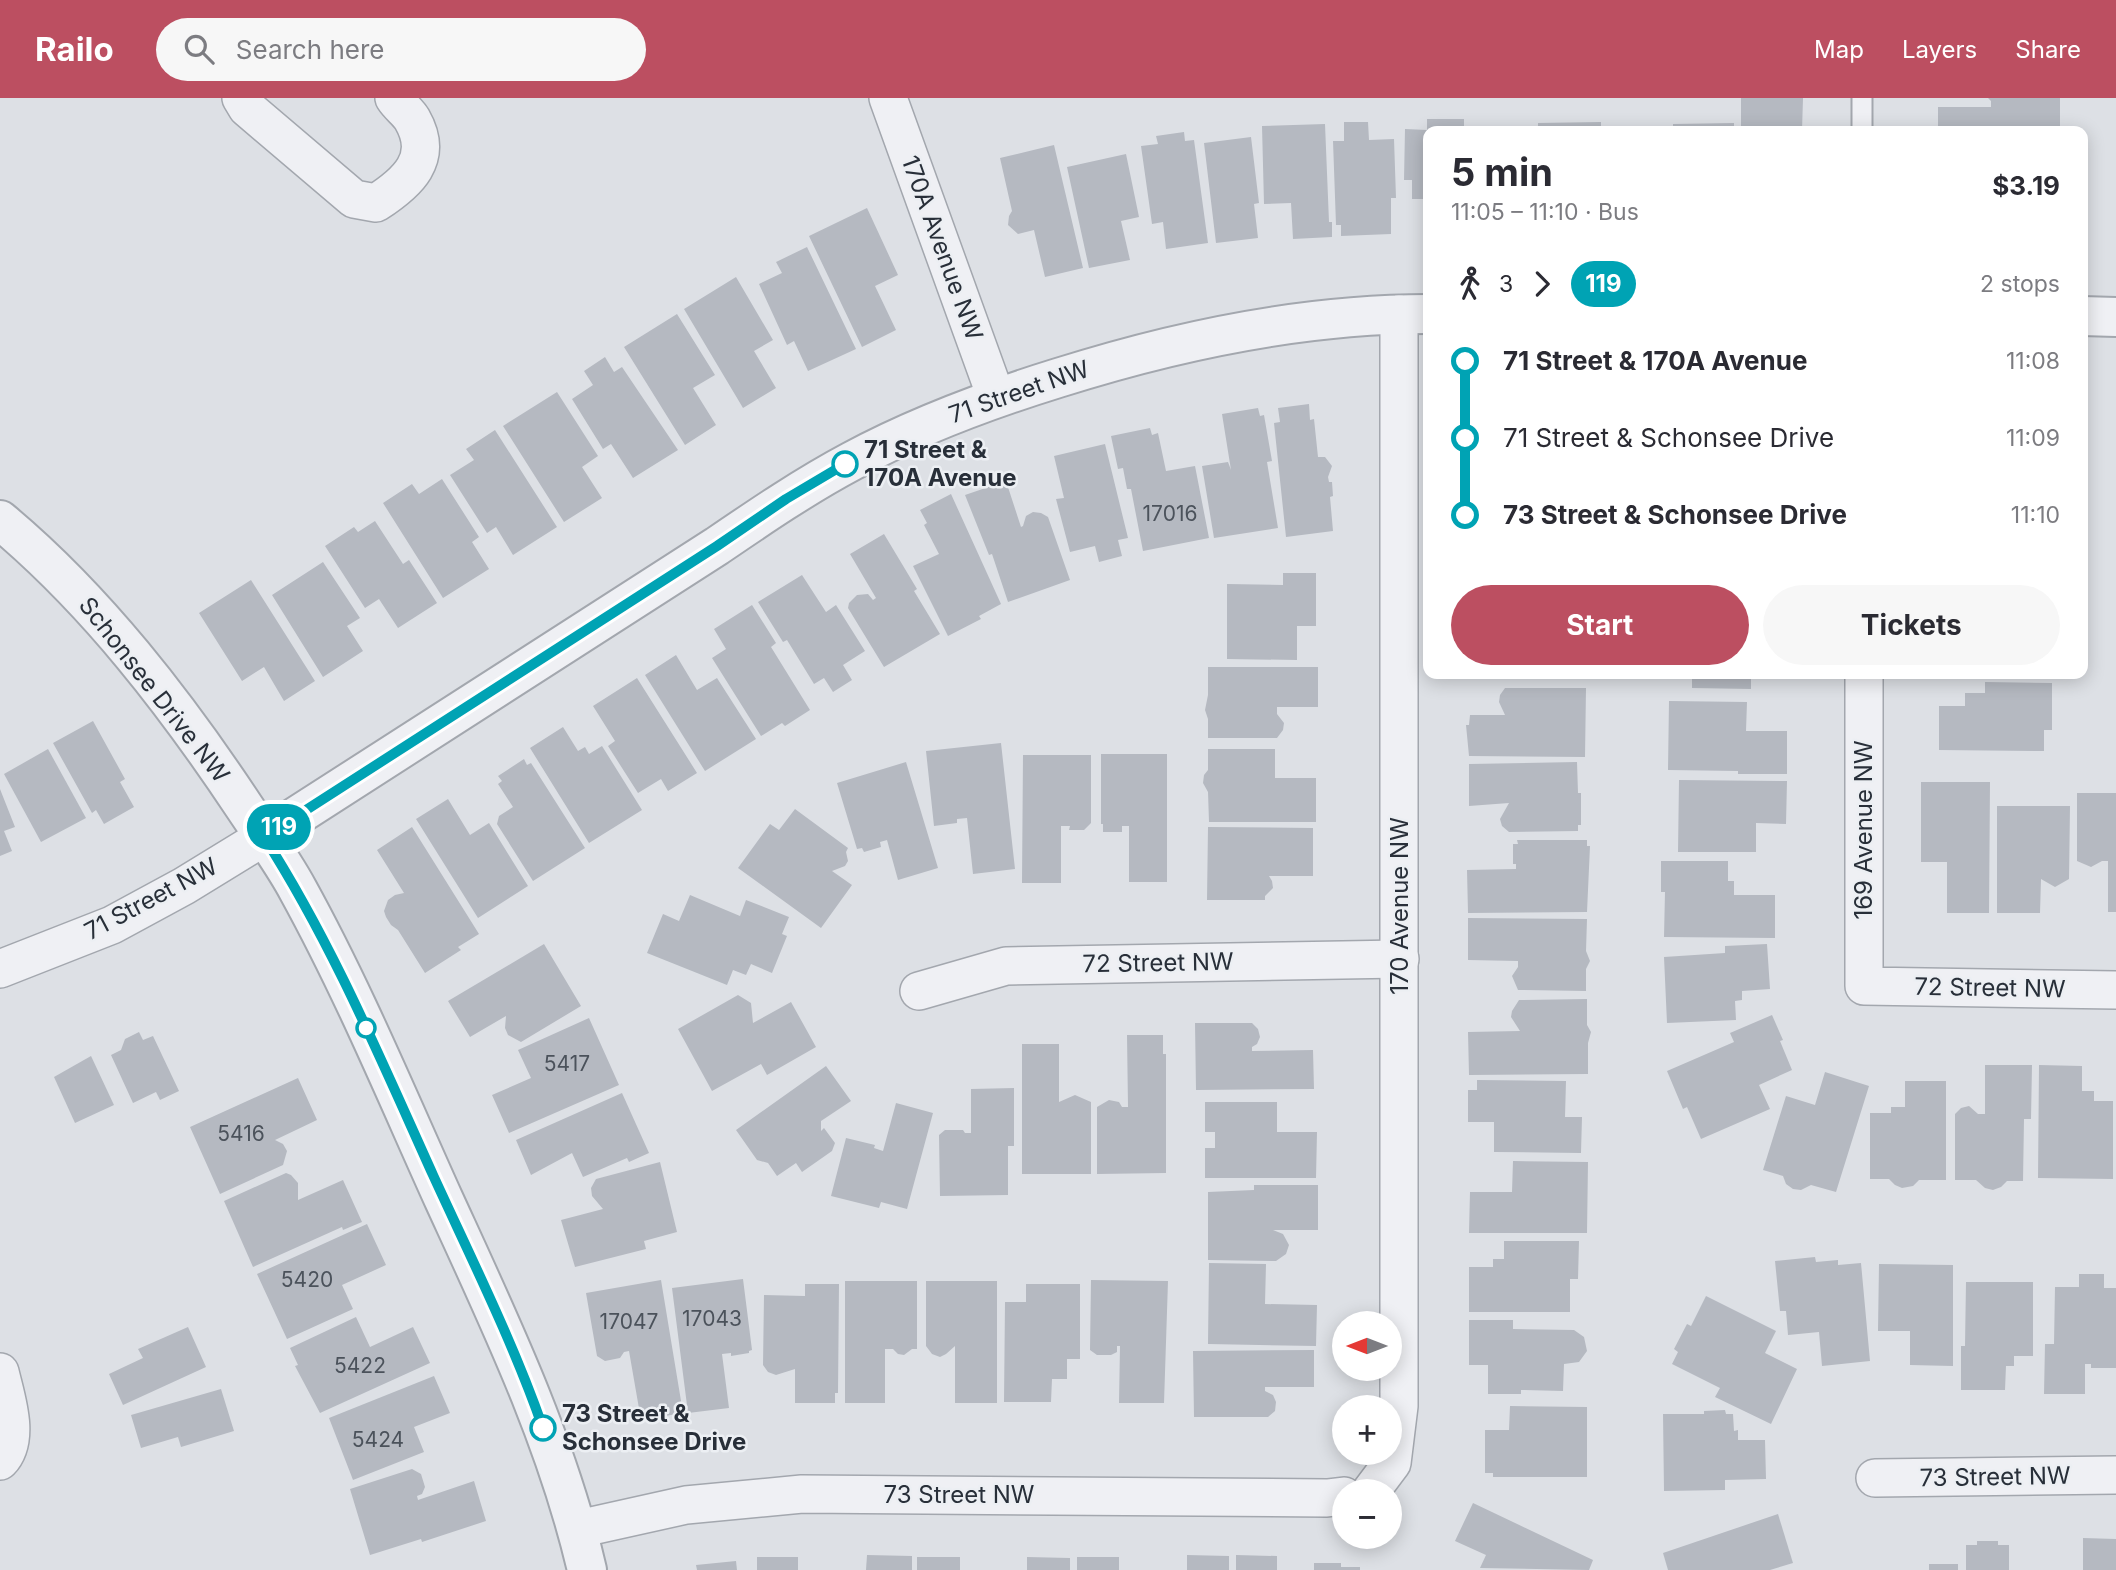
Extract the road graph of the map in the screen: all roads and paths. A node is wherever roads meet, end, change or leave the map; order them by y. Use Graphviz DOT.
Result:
graph roads {
  1 [pos="241,98"];
  2 [pos="394,98"];
  3 [pos="888,98"];
  4 [pos="1862,98"];
  5 [pos="1862,126"];
  6 [pos="1414,314"];
  7 [pos="2088,316"];
  8 [pos="2116,317"];
  9 [pos="996,397"];
  10 [pos="0,520"];
  11 [pos="1864,679"];
  12 [pos="264,837"];
  13 [pos="1400,959"];
  14 [pos="0,969"];
  15 [pos="1864,986"];
  16 [pos="2116,990"];
  17 [pos="919,991"];
  18 [pos="0,1372"];
  19 [pos="0,1461"];
  20 [pos="2116,1475"];
  21 [pos="1875,1478"];
  22 [pos="1380,1479"];
  23 [pos="1332,1497"];
  24 [pos="578,1529"];
  25 [pos="587,1570"];
  1 -- 2 [label="street"];
  3 -- 9 [label="street, 170A Avenue NW"];
  4 -- 5 [label="lane"];
  6 -- 9 [label="street, 71 Street NW"];
  6 -- 13 [label="street, 170 Avenue NW"];
  7 -- 8 [label="street"];
  9 -- 12 [label="street, 71 Street NW"];
  10 -- 12 [label="street, Schonsee Drive NW"];
  11 -- 15 [label="street, 169 Avenue NW"];
  12 -- 14 [label="street, 71 Street NW"];
  12 -- 24 [label="street, Schonsee Drive NW"];
  13 -- 17 [label="street, 72 Street NW"];
  13 -- 22 [label="street, 170 Avenue NW"];
  15 -- 16 [label="street, 72 Street NW"];
  18 -- 19 [label="street"];
  20 -- 21 [label="street, 73 Street NW"];
  23 -- 24 [label="street, 73 Street NW"];
  24 -- 25 [label="street, Schonsee Drive NW"];
}
